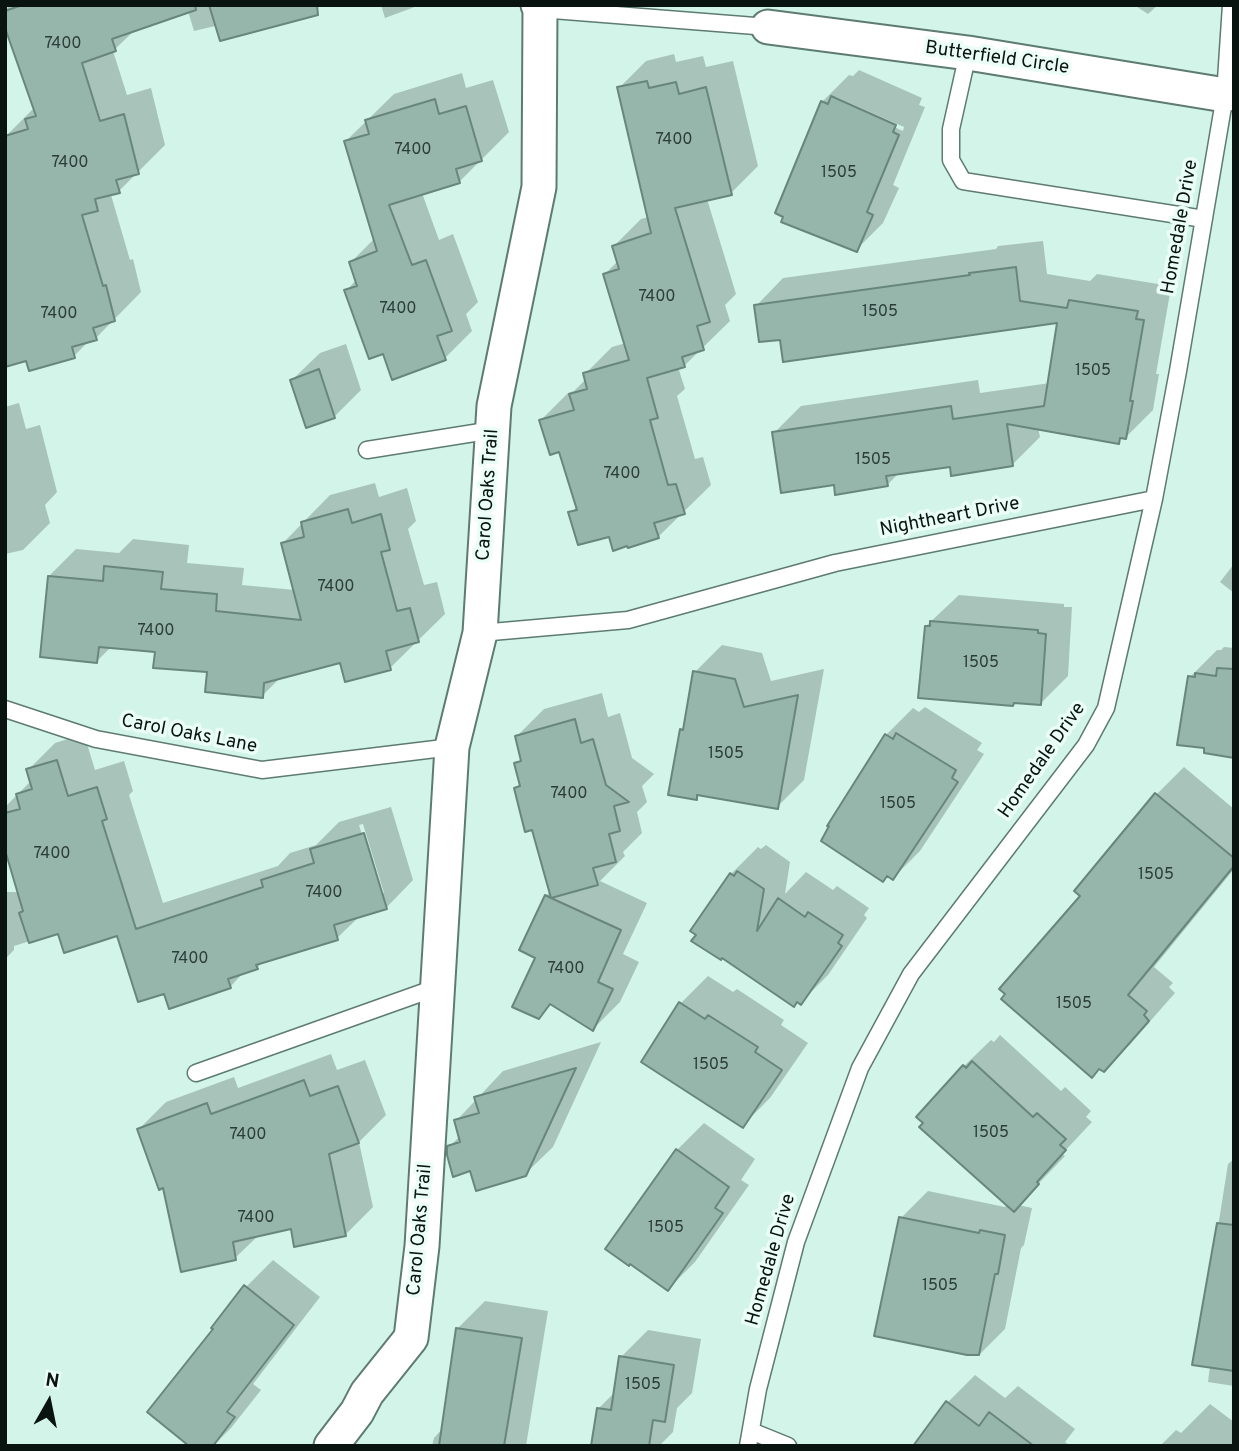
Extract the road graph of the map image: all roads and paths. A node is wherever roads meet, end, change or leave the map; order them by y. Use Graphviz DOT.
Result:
graph roads {
  1 [pos="1231,5"];
  2 [pos="539,7"];
  3 [pos="768,27"];
  4 [pos="968,53"];
  5 [pos="1229,96"];
  6 [pos="1204,219"];
  7 [pos="493,430"];
  8 [pos="367,450"];
  9 [pos="1154,499"];
  10 [pos="480,633"];
  11 [pos="5,709"];
  12 [pos="452,747"];
  13 [pos="438,987"];
  14 [pos="196,1073"];
  15 [pos="750,1438"];
  16 [pos="331,1446"];
  17 [pos="788,1446"];
  1 -- 5 [label="lane, Homedale Drive"];
  2 -- 3 [label="lane"];
  2 -- 7 [label="street, Carol Oaks Trail"];
  3 -- 4 [label="street, Butterfield Circle"];
  4 -- 5 [label="street, Butterfield Circle"];
  4 -- 6 [label="lane"];
  5 -- 6 [label="lane, Homedale Drive"];
  6 -- 9 [label="lane, Homedale Drive"];
  7 -- 8 [label="lane"];
  7 -- 10 [label="street, Carol Oaks Trail"];
  9 -- 10 [label="lane, Nightheart Drive"];
  9 -- 15 [label="lane, Homedale Drive"];
  10 -- 12 [label="street, Carol Oaks Trail"];
  11 -- 12 [label="lane, Carol Oaks Lane"];
  12 -- 13 [label="street, Carol Oaks Trail"];
  13 -- 14 [label="lane"];
  13 -- 16 [label="street, Carol Oaks Trail"];
  15 -- 17 [label="lane"];
}
